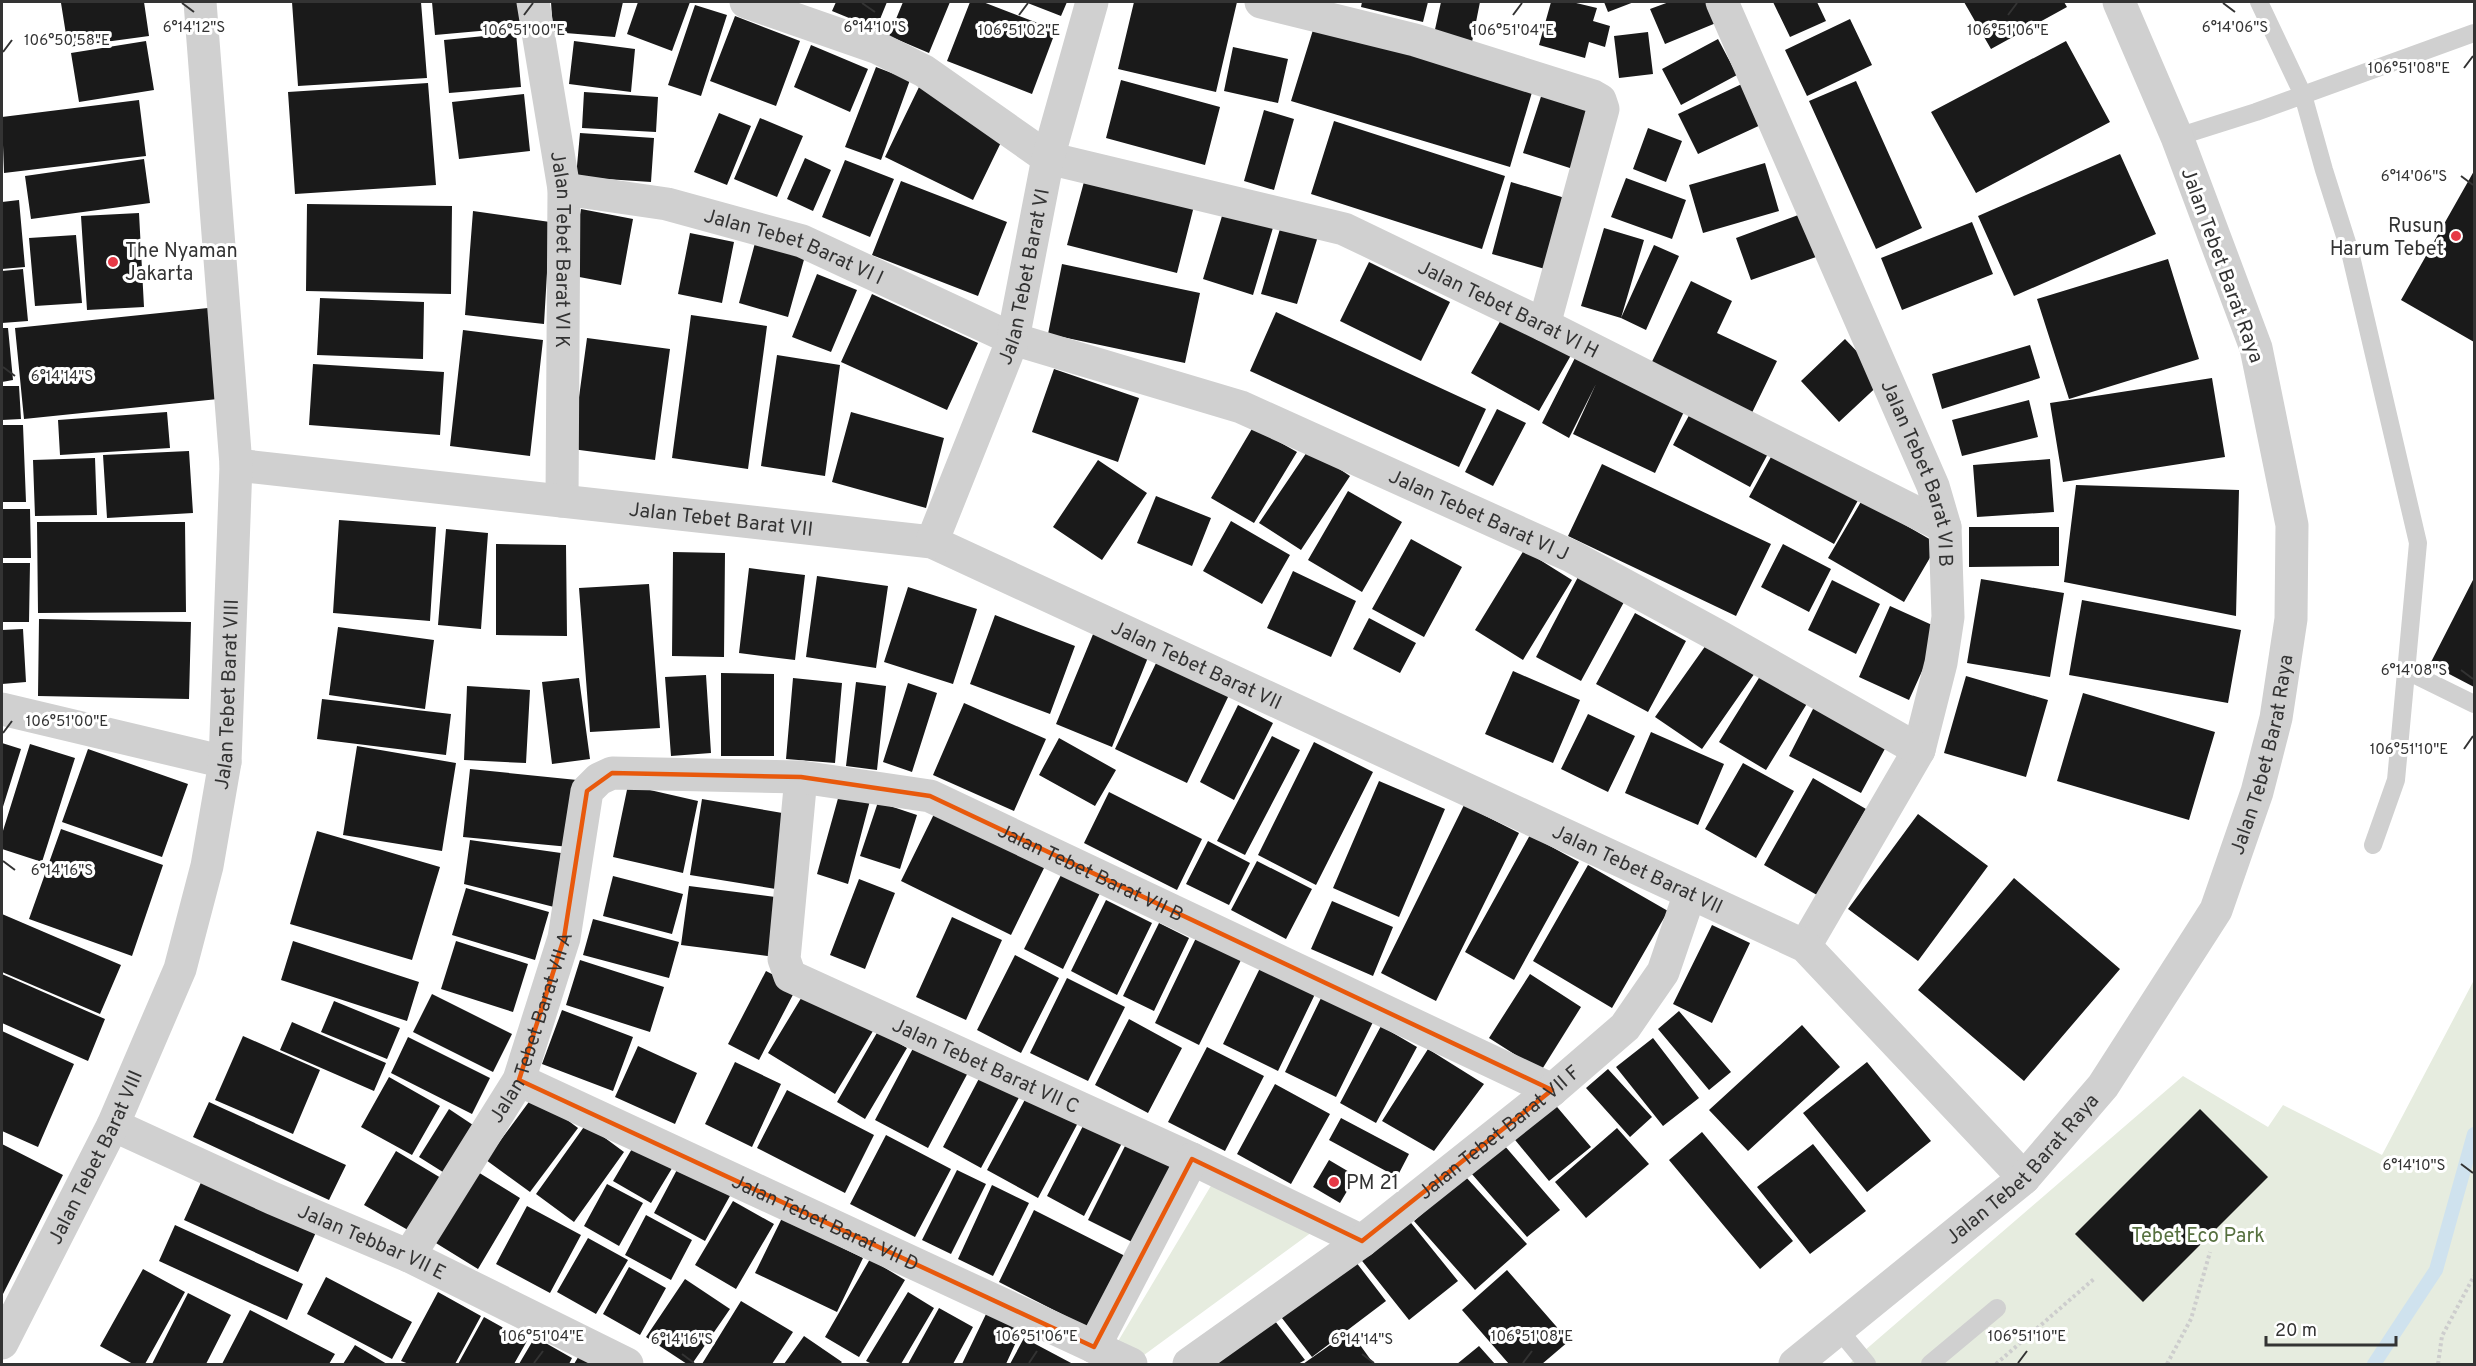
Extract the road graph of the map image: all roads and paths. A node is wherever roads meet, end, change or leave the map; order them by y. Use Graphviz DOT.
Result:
graph roads {
  1 [pos="200,2"];
  2 [pos="533,2"];
  3 [pos="746,2"];
  4 [pos="1092,2"];
  5 [pos="1261,2"];
  6 [pos="1722,2"];
  7 [pos="2119,2"];
  8 [pos="2259,2"];
  9 [pos="2475,33"];
  10 [pos="2303,95"];
  11 [pos="2177,137"];
  12 [pos="1048,158"];
  13 [pos="564,189"];
  14 [pos="1544,325"];
  15 [pos="1013,339"];
  16 [pos="236,465"];
  17 [pos="562,501"];
  18 [pos="1945,527"];
  19 [pos="932,542"];
  20 [pos="2407,671"];
  21 [pos="2475,704"];
  22 [pos="2,709"];
  23 [pos="1919,750"];
  24 [pos="225,762"];
  25 [pos="801,777"];
  26 [pos="599,779"];
  27 [pos="2373,845"];
  28 [pos="1690,893"];
  29 [pos="1805,946"];
  30 [pos="519,1080"];
  31 [pos="1552,1090"];
  32 [pos="113,1125"];
  33 [pos="1192,1159"];
  34 [pos="2024,1179"];
  35 [pos="1362,1241"];
  36 [pos="2210,1252"];
  37 [pos="410,1256"];
  38 [pos="2475,1276"];
  39 [pos="2095,1278"];
  40 [pos="1997,1308"];
  41 [pos="1839,1330"];
  42 [pos="2,1343"];
  43 [pos="1094,1347"];
  44 [pos="627,1365"];
  45 [pos="1131,1365"];
  46 [pos="1189,1365"];
  47 [pos="1795,1365"];
  48 [pos="1867,1365"];
  49 [pos="1930,1365"];
  50 [pos="1996,1365"];
  51 [pos="2167,1365"];
  52 [pos="2438,1365"];
  1 -- 16 [label="street, Jalan Tebet Barat VIII"];
  2 -- 13 [label="street, Jalan Tebet Barat VI K"];
  3 -- 12 [label="street"];
  4 -- 12 [label="street, Jalan Tebet Barat VI"];
  5 -- 14 [label="street"];
  6 -- 18 [label="street, Jalan Tebet Barat VI B"];
  7 -- 11 [label="street, Jalan Tebet Barat Raya"];
  8 -- 10 [label="lane"];
  9 -- 10 [label="lane"];
  10 -- 11 [label="lane"];
  10 -- 20 [label="lane"];
  11 -- 34 [label="street, Jalan Tebet Barat Raya"];
  12 -- 14 [label="street, Jalan Tebet Barat VI H"];
  12 -- 15 [label="street, Jalan Tebet Barat VI"];
  13 -- 15 [label="street, Jalan Tebet Barat VI I"];
  13 -- 17 [label="street, Jalan Tebet Barat VI K"];
  14 -- 18 [label="street, Jalan Tebet Barat VI H"];
  15 -- 19 [label="street, Jalan Tebet Barat VI"];
  15 -- 23 [label="street, Jalan Tebet Barat VI J"];
  16 -- 17 [label="street, Jalan Tebet Barat VII"];
  16 -- 24 [label="street, Jalan Tebet Barat VIII"];
  17 -- 19 [label="street, Jalan Tebet Barat VII"];
  18 -- 23 [label="street, Jalan Tebet Barat VI B"];
  19 -- 28 [label="street, Jalan Tebet Barat VII"];
  20 -- 21 [label="lane"];
  20 -- 27 [label="lane"];
  22 -- 24 [label="street"];
  23 -- 29 [label="street, Jalan Tebet Barat VI B"];
  24 -- 32 [label="street, Jalan Tebet Barat VIII"];
  25 -- 26 [label="street, Jalan Tebet Barat VII B"];
  25 -- 31 [label="street, Jalan Tebet Barat VII B"];
  25 -- 33 [label="street, Jalan Tebet Barat VII C"];
  26 -- 30 [label="street, Jalan Tebet Barat VII A"];
  28 -- 29 [label="street, Jalan Tebet Barat VII"];
  28 -- 31 [label="street, Jalan Tebet Barat VII F"];
  29 -- 34 [label="street, Jalan Tebet Barat VII"];
  30 -- 37 [label="street, Jalan Tebet Barat VII A"];
  30 -- 43 [label="street, Jalan Tebet Barat VII D"];
  31 -- 35 [label="street, Jalan Tebet Barat VII F"];
  32 -- 37 [label="street, Jalan Tebbar VII E"];
  32 -- 42 [label="street, Jalan Tebet Barat VIII"];
  33 -- 35 [label="street, Jalan Tebet Barat VII C"];
  33 -- 43 [label="street"];
  34 -- 41 [label="street, Jalan Tebet Barat Raya"];
  35 -- 46 [label="street, Jalan Tebet Barat VII F"];
  36 -- 51 [label="path"];
  37 -- 44 [label="street, Jalan Tebbar VII E"];
  38 -- 52 [label="path"];
  39 -- 50 [label="path"];
  40 -- 49 [label="lane"];
  41 -- 47 [label="street, Jalan Tebet Barat Raya"];
  41 -- 48 [label="lane"];
  43 -- 45 [label="street, Jalan Tebet Barat VII D"];
}
